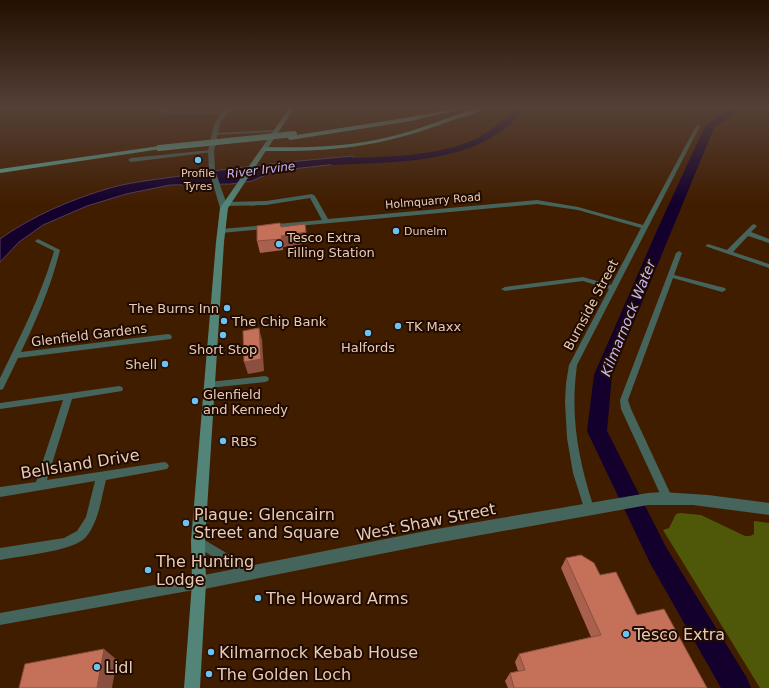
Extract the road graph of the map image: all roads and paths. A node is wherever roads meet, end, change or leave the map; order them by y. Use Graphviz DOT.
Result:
graph roads {
  1 [pos="213,139"];
  2 [pos="262,139"];
  3 [pos="271,139"];
  4 [pos="390,139"];
  5 [pos="691,139"];
  6 [pos="265,149"];
  7 [pos="158,150"];
  8 [pos="211,151"];
  9 [pos="130,160"];
  10 [pos="0,172"];
  11 [pos="0,176"];
  12 [pos="221,193"];
  13 [pos="232,194"];
  14 [pos="225,206"];
  15 [pos="326,220"];
  16 [pos="754,226"];
  17 [pos="644,227"];
  18 [pos="221,231"];
  19 [pos="747,233"];
  20 [pos="38,241"];
  21 [pos="769,241"];
  22 [pos="708,246"];
  23 [pos="729,252"];
  24 [pos="679,253"];
  25 [pos="769,266"];
  26 [pos="672,276"];
  27 [pos="613,288"];
  28 [pos="505,289"];
  29 [pos="722,290"];
  30 [pos="168,337"];
  31 [pos="14,356"];
  32 [pos="265,378"];
  33 [pos="209,385"];
  34 [pos="0,387"];
  35 [pos="120,389"];
  36 [pos="68,396"];
  37 [pos="0,406"];
  38 [pos="164,466"];
  39 [pos="102,475"];
  40 [pos="40,485"];
  41 [pos="0,492"];
  42 [pos="667,497"];
  43 [pos="590,508"];
  44 [pos="769,509"];
  45 [pos="198,541"];
  46 [pos="0,554"];
  47 [pos="249,573"];
  48 [pos="199,583"];
  49 [pos="0,619"];
  50 [pos="192,688"];
  1 -- 8 [label="street"];
  2 -- 7 [label="main road"];
  3 -- 6 [label="main road"];
  4 -- 6 [label="main road"];
  5 -- 17 [label="street, Burnside Street"];
  6 -- 13 [label="main road"];
  7 -- 10 [label="main road"];
  7 -- 11 [label="main road"];
  8 -- 9 [label="street"];
  8 -- 12 [label="street"];
  12 -- 13 [label="street"];
  12 -- 14 [label="street"];
  13 -- 14 [label="main road"];
  14 -- 15 [label="street"];
  14 -- 18 [label="main road"];
  15 -- 17 [label="street, Holmquarry Road"];
  15 -- 18 [label="street, Holmquarry Road"];
  16 -- 19 [label="street"];
  17 -- 27 [label="street, Burnside Street"];
  18 -- 33 [label="main road"];
  19 -- 21 [label="street"];
  19 -- 23 [label="street"];
  20 -- 31 [label="street"];
  22 -- 23 [label="street"];
  23 -- 25 [label="street"];
  24 -- 26 [label="street"];
  26 -- 29 [label="street"];
  26 -- 42 [label="street"];
  27 -- 28 [label="street"];
  27 -- 43 [label="street, Burnside Street"];
  30 -- 31 [label="street, Glenfield Gardens"];
  31 -- 34 [label="street"];
  32 -- 33 [label="street"];
  33 -- 45 [label="main road"];
  35 -- 36 [label="street"];
  36 -- 37 [label="street"];
  36 -- 40 [label="street"];
  38 -- 39 [label="street, Bellsland Drive"];
  39 -- 40 [label="street, Bellsland Drive"];
  39 -- 46 [label="street"];
  40 -- 41 [label="street, Bellsland Drive"];
  42 -- 43 [label="street, West Shaw Street"];
  42 -- 44 [label="street, West Shaw Street"];
  43 -- 47 [label="street, West Shaw Street"];
  45 -- 47 [label="street"];
  45 -- 48 [label="main road"];
  47 -- 48 [label="street, West Shaw Street"];
  48 -- 49 [label="street"];
  48 -- 50 [label="main road"];
}
